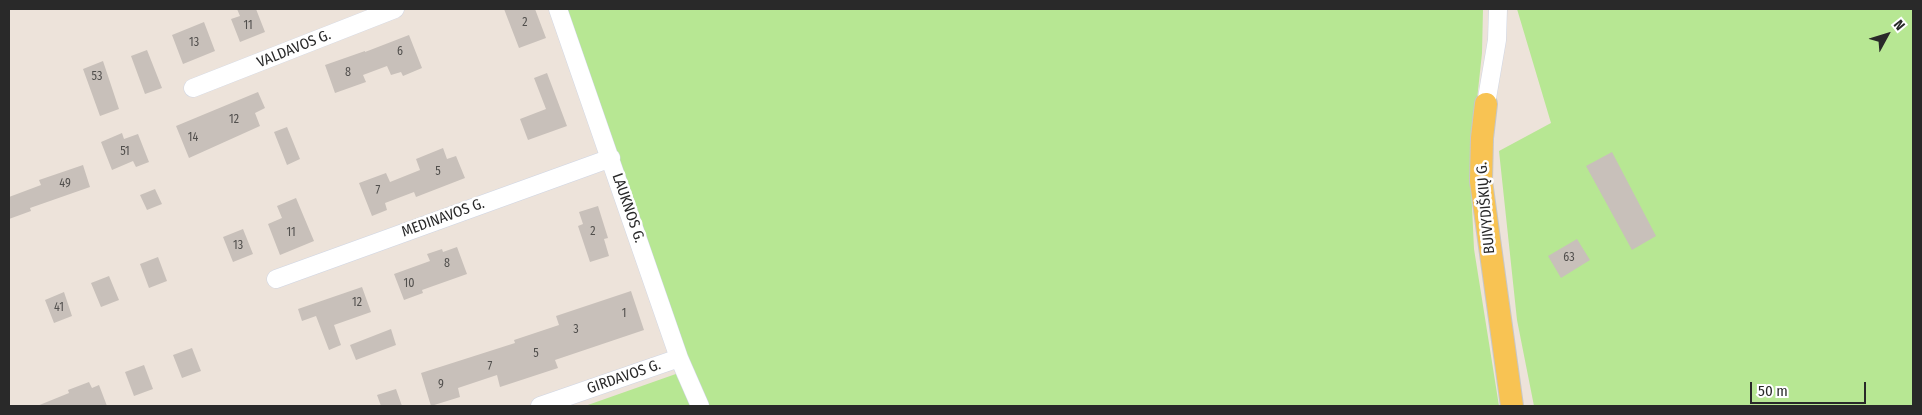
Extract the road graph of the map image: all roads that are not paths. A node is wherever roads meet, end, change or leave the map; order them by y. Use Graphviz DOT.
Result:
graph roads {
  1 [pos="395,9"];
  2 [pos="558,9"];
  3 [pos="1498,9"];
  4 [pos="193,88"];
  5 [pos="1486,104"];
  6 [pos="611,158"];
  7 [pos="276,279"];
  8 [pos="679,358"];
  9 [pos="540,406"];
  10 [pos="700,406"];
  11 [pos="1512,406"];
  1 -- 4 [label="street, VALDAVOS G."];
  2 -- 6 [label="street, LAUKNOS G."];
  3 -- 5 [label="street, BUIVYDIŠKIŲ G."];
  5 -- 11 [label="main road, BUIVYDIŠKIŲ G."];
  6 -- 7 [label="street, MEDINAVOS G."];
  6 -- 8 [label="street, LAUKNOS G."];
  8 -- 9 [label="street, GIRDAVOS G."];
  8 -- 10 [label="street, LAUKNOS G."];
}
